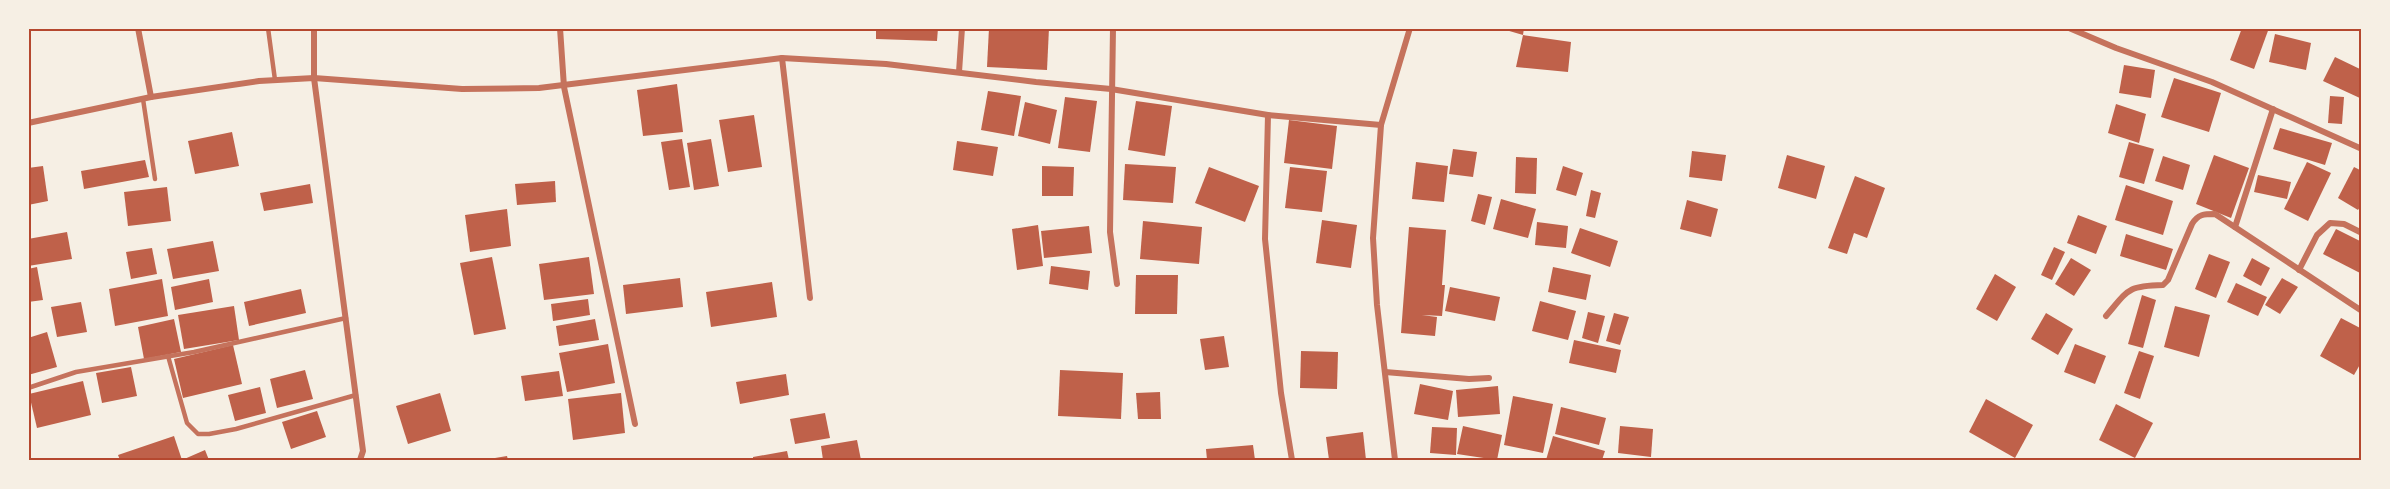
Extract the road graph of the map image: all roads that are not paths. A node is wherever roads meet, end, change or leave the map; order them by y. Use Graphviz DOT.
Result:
graph roads {
  1 [pos="138,28"];
  2 [pos="268,28"];
  3 [pos="314,28"];
  4 [pos="560,28"];
  5 [pos="962,28"];
  6 [pos="1113,28"];
  7 [pos="1410,28"];
  8 [pos="2068,28"];
  9 [pos="782,58"];
  10 [pos="959,72"];
  11 [pos="314,78"];
  12 [pos="275,80"];
  13 [pos="564,87"];
  14 [pos="1111,89"];
  15 [pos="151,97"];
  16 [pos="143,99"];
  17 [pos="2273,109"];
  18 [pos="1268,115"];
  19 [pos="28,123"];
  20 [pos="1381,125"];
  21 [pos="2361,149"];
  22 [pos="155,179"];
  23 [pos="2235,227"];
  24 [pos="2361,233"];
  25 [pos="2299,270"];
  26 [pos="1117,284"];
  27 [pos="810,298"];
  28 [pos="2361,311"];
  29 [pos="2106,316"];
  30 [pos="346,318"];
  31 [pos="168,356"];
  32 [pos="1385,372"];
  33 [pos="1489,378"];
  34 [pos="28,388"];
  35 [pos="356,395"];
  36 [pos="635,424"];
  37 [pos="360,460"];
  38 [pos="1292,460"];
  39 [pos="1395,460"];
  1 -- 15 [label="street"];
  2 -- 12 [label="lane"];
  3 -- 11 [label="street"];
  4 -- 13 [label="street"];
  5 -- 10 [label="street"];
  6 -- 14 [label="street"];
  7 -- 20 [label="street"];
  8 -- 17 [label="street"];
  9 -- 10 [label="street"];
  9 -- 13 [label="street"];
  9 -- 27 [label="street"];
  10 -- 14 [label="street"];
  11 -- 12 [label="street"];
  11 -- 13 [label="street"];
  11 -- 30 [label="street"];
  12 -- 15 [label="street"];
  13 -- 36 [label="street"];
  14 -- 18 [label="street"];
  14 -- 26 [label="street"];
  15 -- 16 [label="street"];
  16 -- 19 [label="street"];
  16 -- 22 [label="lane"];
  17 -- 21 [label="street"];
  17 -- 23 [label="street"];
  18 -- 20 [label="street"];
  18 -- 38 [label="street"];
  20 -- 32 [label="street"];
  23 -- 25 [label="street"];
  23 -- 29 [label="street"];
  24 -- 25 [label="street"];
  25 -- 28 [label="street"];
  30 -- 31 [label="lane"];
  30 -- 35 [label="street"];
  31 -- 34 [label="lane"];
  31 -- 35 [label="lane"];
  32 -- 33 [label="street"];
  32 -- 39 [label="street"];
  35 -- 37 [label="street"];
}
